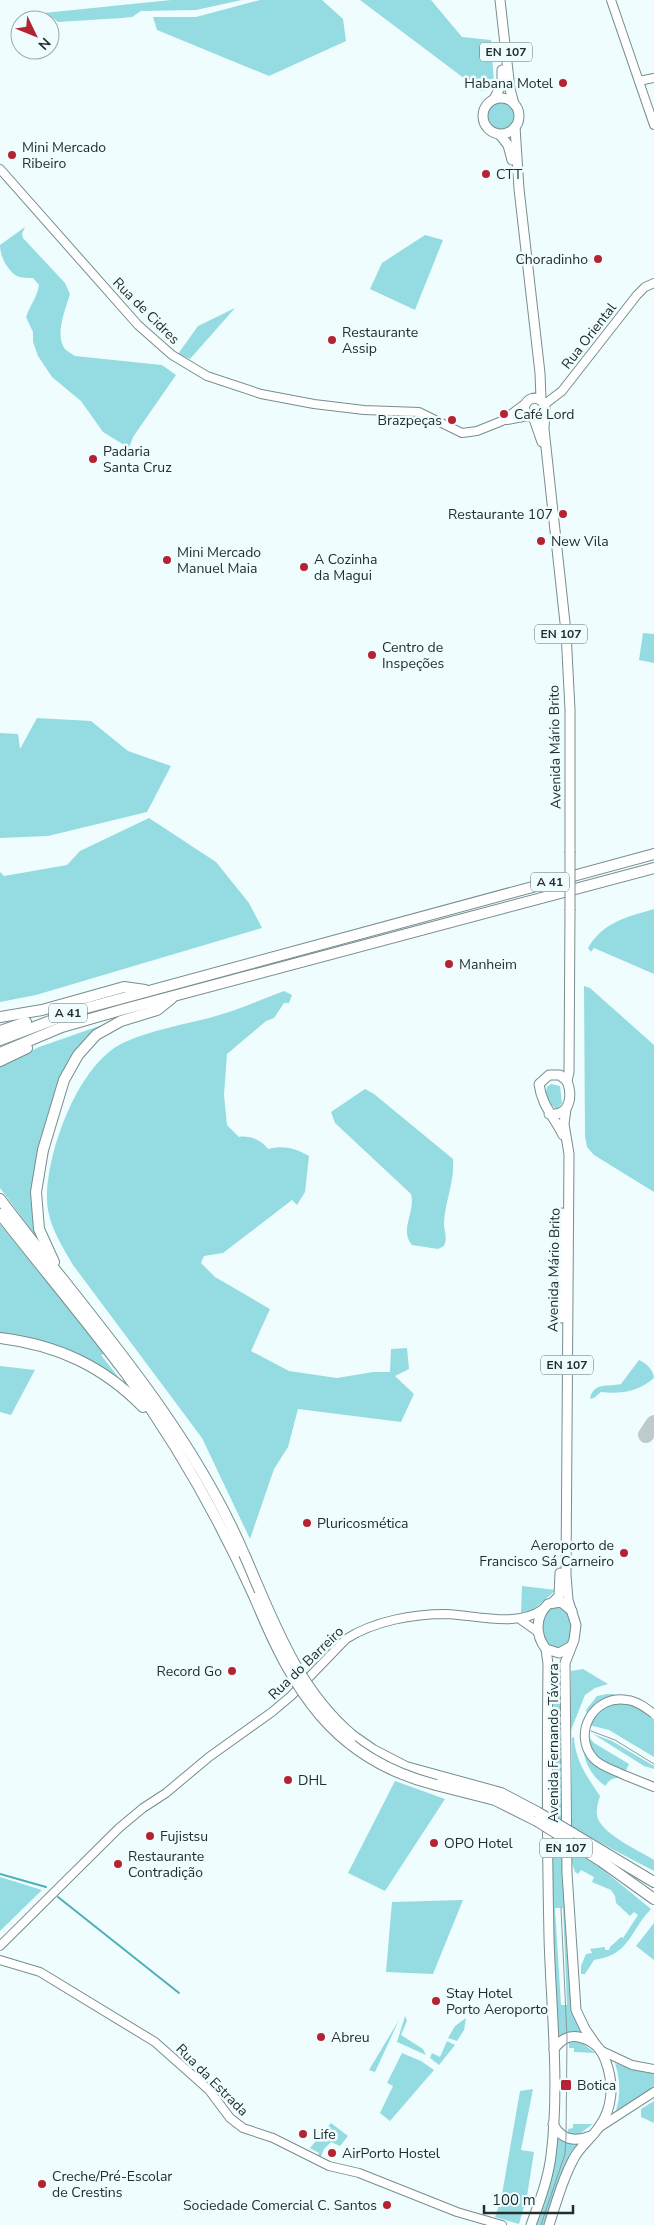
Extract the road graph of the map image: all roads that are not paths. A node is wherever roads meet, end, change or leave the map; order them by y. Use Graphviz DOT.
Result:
graph roads {
  1 [pos="494,0"];
  2 [pos="500,0"];
  3 [pos="611,0"];
  4 [pos="654,78"];
  5 [pos="639,81"];
  6 [pos="494,99"];
  7 [pos="514,104"];
  8 [pos="654,126"];
  9 [pos="516,127"];
  10 [pos="500,135"];
  11 [pos="0,169"];
  12 [pos="654,283"];
  13 [pos="528,401"];
  14 [pos="543,402"];
  15 [pos="544,414"];
  16 [pos="531,418"];
  17 [pos="502,421"];
  18 [pos="568,852"];
  19 [pos="654,854"];
  20 [pos="654,868"];
  21 [pos="568,911"];
  22 [pos="150,990"];
  23 [pos="139,993"];
  24 [pos="176,995"];
  25 [pos="0,1017"];
  26 [pos="62,1028"];
  27 [pos="0,1031"];
  28 [pos="0,1040"];
  29 [pos="0,1053"];
  30 [pos="0,1061"];
  31 [pos="555,1074"];
  32 [pos="567,1081"];
  33 [pos="566,1109"];
  34 [pos="549,1114"];
  35 [pos="0,1199"];
  36 [pos="0,1214"];
  37 [pos="64,1281"];
  38 [pos="0,1338"];
  39 [pos="161,1426"];
  40 [pos="552,1603"];
  41 [pos="543,1609"];
  42 [pos="572,1611"];
  43 [pos="521,1620"];
  44 [pos="538,1632"];
  45 [pos="571,1646"];
  46 [pos="546,1650"];
  47 [pos="654,1714"];
  48 [pos="654,1787"];
  49 [pos="537,1816"];
  50 [pos="572,1838"];
  51 [pos="611,1855"];
  52 [pos="613,1869"];
  53 [pos="654,1874"];
  54 [pos="654,1882"];
  55 [pos="654,1892"];
  56 [pos="654,1899"];
  57 [pos="654,1906"];
  58 [pos="0,1946"];
  59 [pos="0,1960"];
  60 [pos="599,2048"];
  61 [pos="554,2049"];
  62 [pos="654,2068"];
  63 [pos="654,2092"];
  64 [pos="553,2124"];
  65 [pos="600,2127"];
  66 [pos="592,2135"];
  67 [pos="502,2225"];
  68 [pos="531,2225"];
  69 [pos="548,2225"];
  1 -- 6 [label="main road, EN 107"];
  2 -- 7 [label="main road, EN 107"];
  3 -- 5 [label="main road"];
  4 -- 5 [label="main road"];
  5 -- 8 [label="main road"];
  6 -- 7 [label="main road"];
  6 -- 10 [label="main road"];
  7 -- 9 [label="main road"];
  9 -- 10 [label="main road"];
  9 -- 14 [label="main road"];
  10 -- 13 [label="main road"];
  11 -- 17 [label="main road, Rua de Cidres"];
  12 -- 14 [label="main road, Rua Oriental"];
  13 -- 14 [label="main road"];
  13 -- 16 [label="main road, Avenida Mário Brito"];
  13 -- 17 [label="main road"];
  14 -- 15 [label="main road, Avenida Mário Brito"];
  15 -- 16 [label="main road"];
  15 -- 18 [label="main road, Avenida Mário Brito / EN 107"];
  16 -- 17 [label="main road"];
  16 -- 18 [label="main road, Avenida Mário Brito / EN 107"];
  18 -- 21 [label="main road, Avenida Mário Brito / EN 107, bridge"];
  19 -- 22 [label="highway, A 41"];
  20 -- 24 [label="highway, A 41"];
  21 -- 31 [label="main road, Avenida Mário Brito / EN 107"];
  21 -- 32 [label="main road, Avenida Mário Brito / EN 107"];
  22 -- 23 [label="highway, A 41"];
  22 -- 25 [label="highway"];
  23 -- 27 [label="highway"];
  23 -- 28 [label="highway, A 41"];
  24 -- 26 [label="highway, A 41"];
  24 -- 37 [label="highway"];
  26 -- 29 [label="highway, A 41"];
  26 -- 30 [label="highway"];
  31 -- 32 [label="main road"];
  31 -- 34 [label="main road"];
  32 -- 33 [label="main road"];
  33 -- 34 [label="main road"];
  33 -- 42 [label="main road, Avenida Mário Brito / EN 107"];
  34 -- 40 [label="main road, Avenida Mário Brito"];
  35 -- 37 [label="highway"];
  36 -- 39 [label="highway"];
  37 -- 49 [label="highway, bridge"];
  38 -- 39 [label="highway"];
  39 -- 49 [label="highway, bridge"];
  40 -- 41 [label="main road"];
  40 -- 42 [label="main road"];
  41 -- 43 [label="main road, Rua do Barreiro"];
  41 -- 44 [label="main road"];
  42 -- 45 [label="main road, EN 107"];
  43 -- 44 [label="main road"];
  43 -- 58 [label="main road, Rua do Barreiro"];
  44 -- 46 [label="main road, EN 107"];
  45 -- 46 [label="main road"];
  45 -- 60 [label="main road, Avenida Fernando Távora / EN 107"];
  46 -- 61 [label="main road, Avenida Fernando Távora / EN 107"];
  47 -- 48 [label="main road, bridge"];
  49 -- 50 [label="highway, bridge"];
  50 -- 51 [label="highway"];
  50 -- 52 [label="highway"];
  51 -- 53 [label="highway"];
  51 -- 54 [label="highway"];
  52 -- 55 [label="highway"];
  52 -- 56 [label="highway"];
  52 -- 57 [label="highway"];
  59 -- 67 [label="main road, Rua da Estrada"];
  60 -- 61 [label="main road"];
  60 -- 62 [label="main road"];
  60 -- 65 [label="main road, Avenida Fernando Távora / EN 107"];
  61 -- 64 [label="main road, Avenida Fernando Távora / EN 107"];
  63 -- 65 [label="main road"];
  64 -- 66 [label="main road"];
  64 -- 68 [label="main road, Avenida Fernando Távora / EN 107"];
  65 -- 66 [label="main road, Avenida Fernando Távora"];
  66 -- 69 [label="main road, Avenida Fernando Távora"];
}
